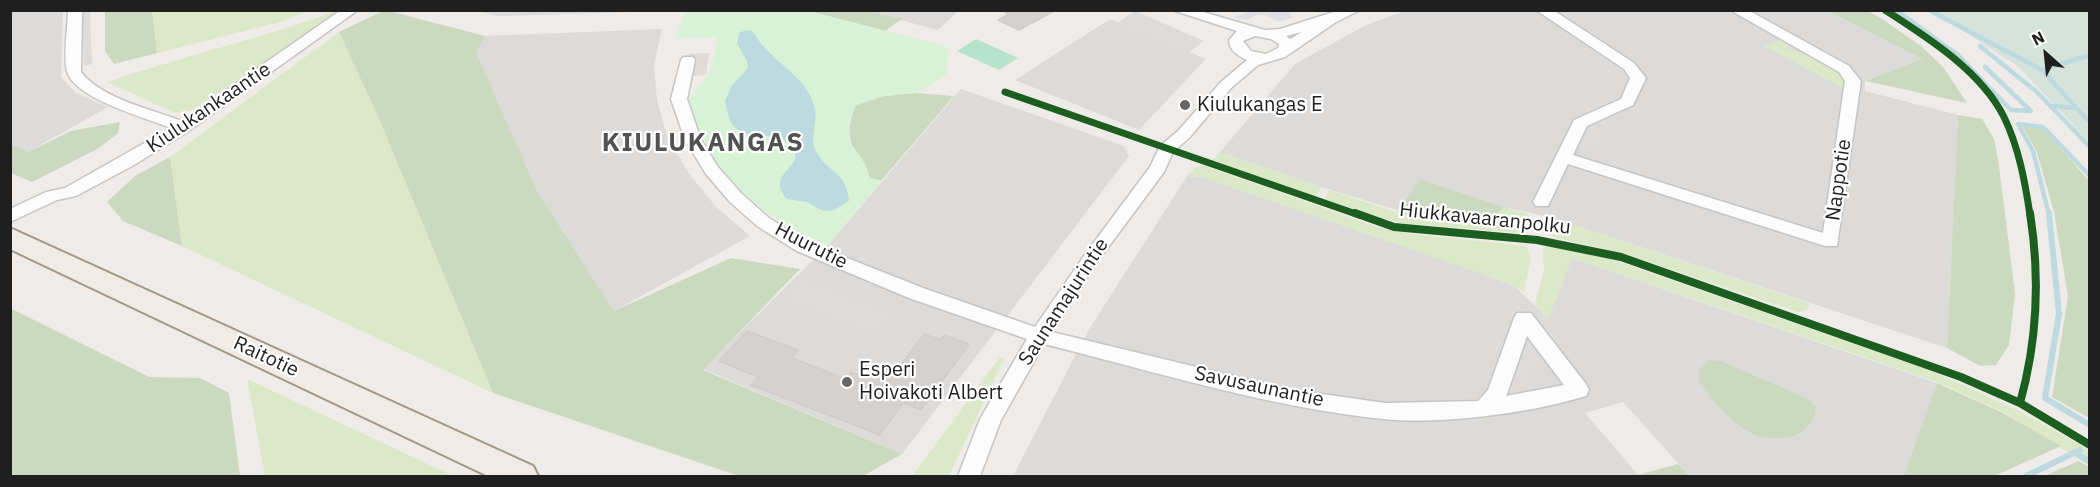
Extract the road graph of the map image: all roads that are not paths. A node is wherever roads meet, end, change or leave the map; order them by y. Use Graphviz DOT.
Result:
graph roads {
  1 [pos="75,10"];
  2 [pos="360,10"];
  3 [pos="1179,10"];
  4 [pos="1353,10"];
  5 [pos="1543,10"];
  6 [pos="1737,10"];
  7 [pos="347,14"];
  8 [pos="1194,16"];
  9 [pos="1331,19"];
  10 [pos="1262,32"];
  11 [pos="1238,45"];
  12 [pos="1286,48"];
  13 [pos="1263,58"];
  14 [pos="688,60"];
  15 [pos="1226,85"];
  16 [pos="184,127"];
  17 [pos="1562,157"];
  18 [pos="70,192"];
  19 [pos="1542,202"];
  20 [pos="10,216"];
  21 [pos="10,226"];
  22 [pos="10,237"];
  23 [pos="1039,336"];
  24 [pos="1483,409"];
  25 [pos="521,477"];
  26 [pos="969,477"];
  1 -- 16 [label="street"];
  2 -- 7 [label="street, Kiulukankaantie"];
  3 -- 8 [label="street"];
  4 -- 9 [label="street"];
  5 -- 17 [label="street"];
  6 -- 17 [label="street, Nappotie"];
  7 -- 16 [label="street, Kiulukankaantie"];
  8 -- 10 [label="street"];
  8 -- 11 [label="street"];
  9 -- 10 [label="street"];
  9 -- 12 [label="street"];
  10 -- 11 [label="street"];
  10 -- 12 [label="street"];
  11 -- 13 [label="street"];
  11 -- 15 [label="street, Saunamajurintie"];
  12 -- 13 [label="street, Saunamajurintie"];
  13 -- 15 [label="street, Saunamajurintie"];
  14 -- 23 [label="street, Huurutie"];
  15 -- 23 [label="street, Saunamajurintie"];
  16 -- 18 [label="street, Kiulukankaantie"];
  17 -- 19 [label="street"];
  18 -- 20 [label="street, Kiulukankaantie"];
  18 -- 21 [label="street, Kiulukankaantie"];
  22 -- 25 [label="main road, Raitotie"];
  23 -- 24 [label="street, Savusaunantie"];
  23 -- 26 [label="street, Saunamajurintie"];
  24 -- 24 [label="street, Savusaunantie"];
}
